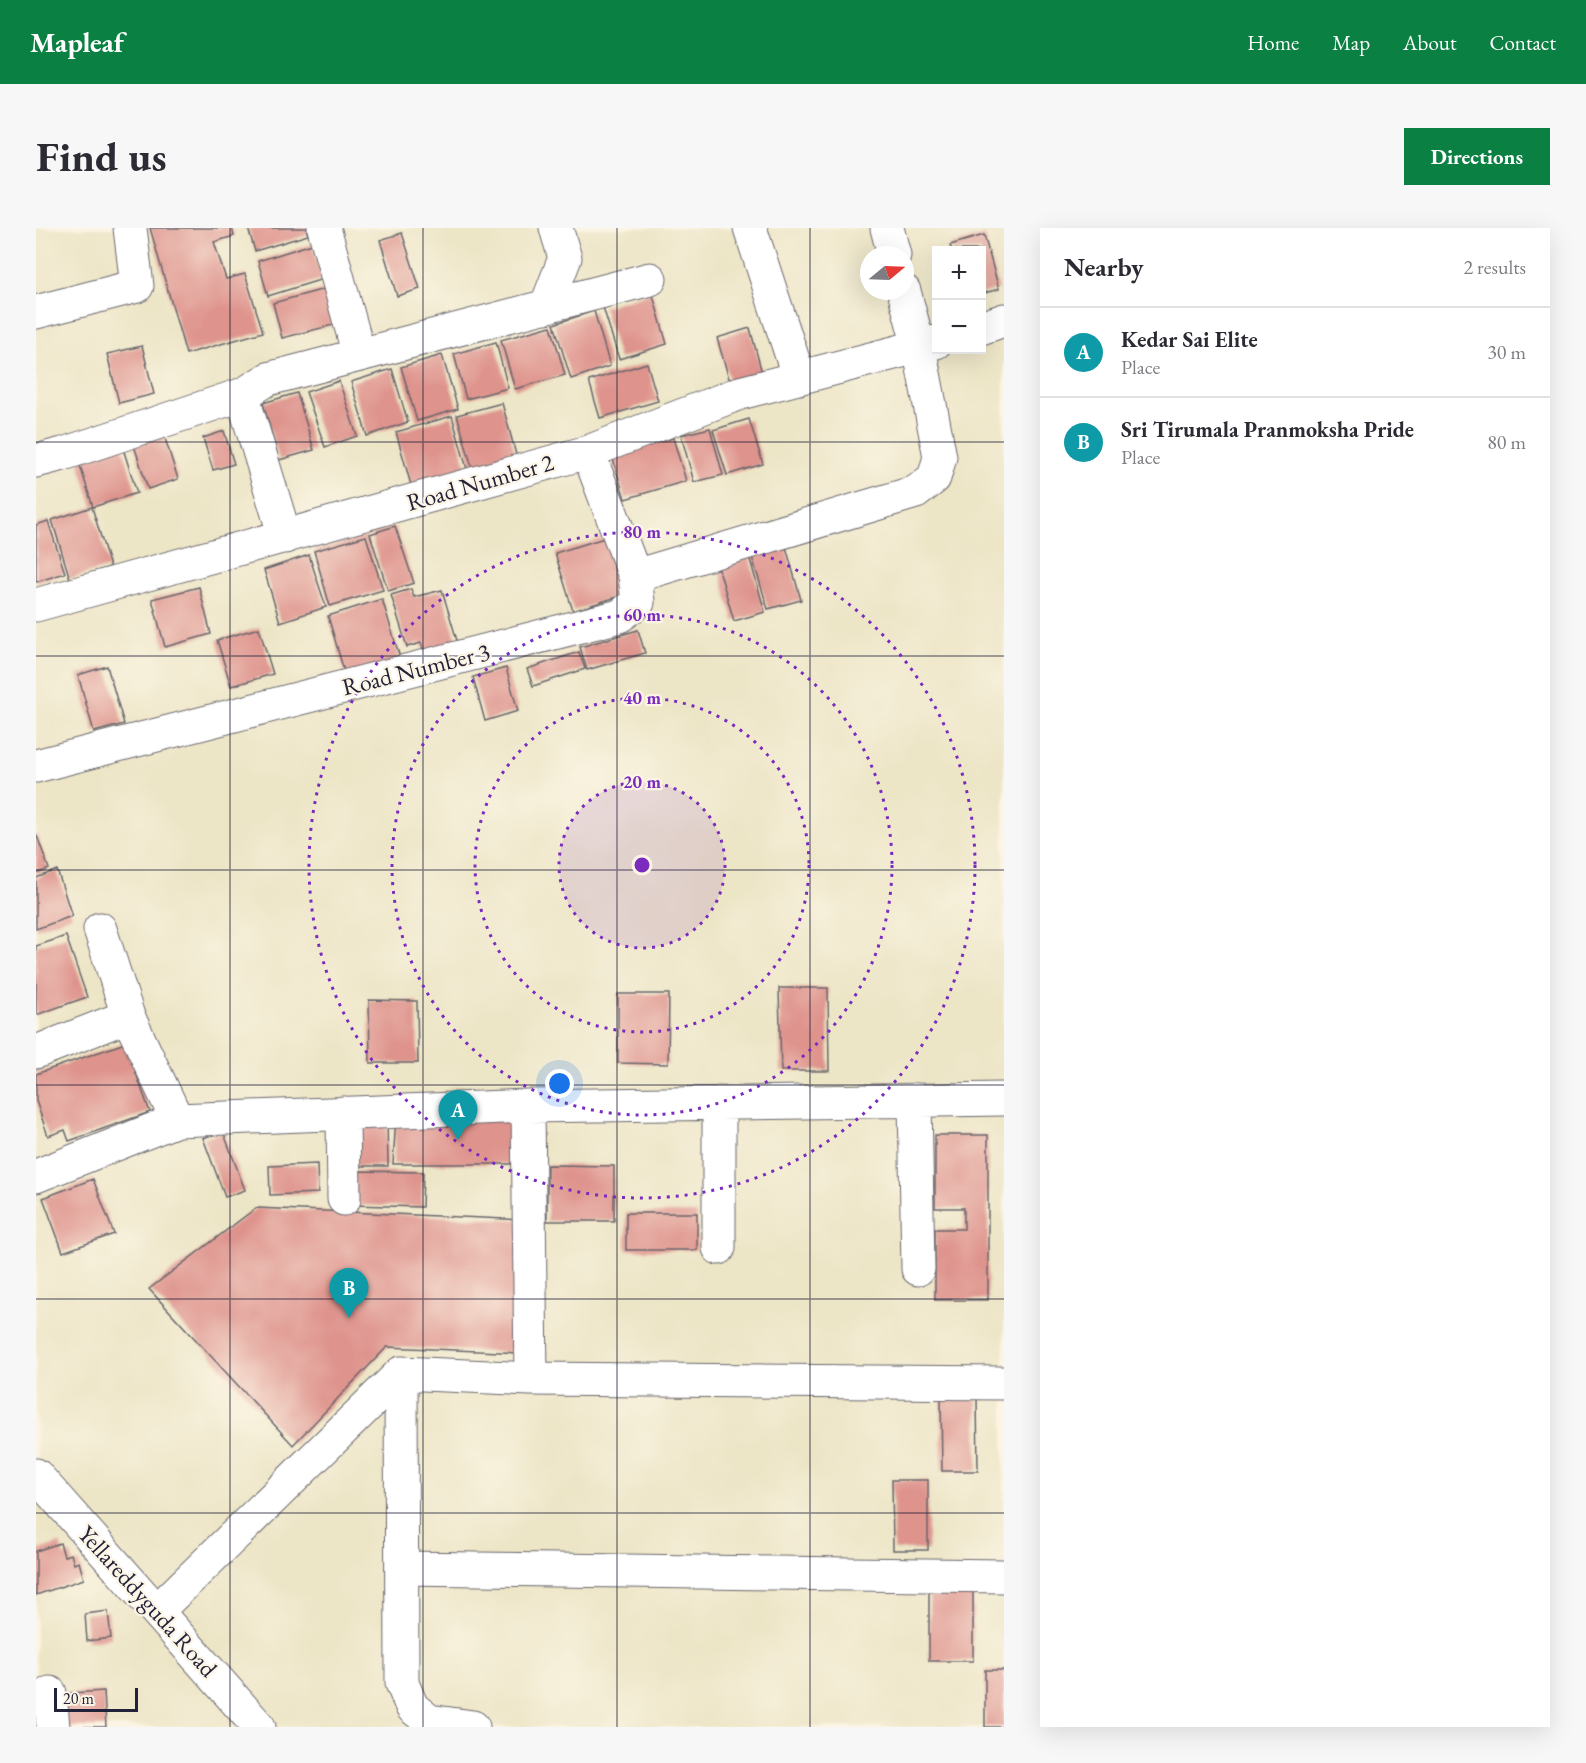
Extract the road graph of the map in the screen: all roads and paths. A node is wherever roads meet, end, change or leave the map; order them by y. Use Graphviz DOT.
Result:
graph roads {
  1 [pos="130,228"];
  2 [pos="324,228"];
  3 [pos="556,228"];
  4 [pos="750,228"];
  5 [pos="887,228"];
  6 [pos="892,246"];
  7 [pos="650,279"];
  8 [pos="908,300"];
  9 [pos="546,307"];
  10 [pos="36,312"];
  11 [pos="1004,320"];
  12 [pos="986,325"];
  13 [pos="928,344"];
  14 [pos="359,355"];
  15 [pos="799,378"];
  16 [pos="244,394"];
  17 [pos="588,452"];
  18 [pos="36,461"];
  19 [pos="285,537"];
  20 [pos="635,576"];
  21 [pos="36,605"];
  22 [pos="36,766"];
  23 [pos="100,928"];
  24 [pos="128,1016"];
  25 [pos="36,1052"];
  26 [pos="1004,1099"];
  27 [pos="915,1100"];
  28 [pos="719,1103"];
  29 [pos="528,1106"];
  30 [pos="343,1113"];
  31 [pos="177,1120"];
  32 [pos="36,1176"];
  33 [pos="344,1199"];
  34 [pos="719,1248"];
  35 [pos="918,1269"];
  36 [pos="401,1373"];
  37 [pos="531,1379"];
  38 [pos="1004,1383"];
  39 [pos="36,1475"];
  40 [pos="402,1568"];
  41 [pos="1004,1576"];
  42 [pos="157,1611"];
  43 [pos="50,1694"];
  44 [pos="53,1727"];
  45 [pos="259,1727"];
  46 [pos="473,1727"];
  1 -- 10 [label="street"];
  2 -- 14 [label="street"];
  3 -- 9 [label="street"];
  4 -- 15 [label="street"];
  5 -- 6 [label="street"];
  7 -- 9 [label="street"];
  8 -- 13 [label="street"];
  9 -- 14 [label="street"];
  11 -- 12 [label="street"];
  13 -- 15 [label="street, Road Number 2"];
  13 -- 20 [label="street"];
  14 -- 16 [label="street"];
  15 -- 17 [label="street, Road Number 2"];
  16 -- 18 [label="street"];
  16 -- 19 [label="street"];
  17 -- 19 [label="street, Road Number 2"];
  17 -- 20 [label="street, Road Number 3"];
  19 -- 21 [label="street, Road Number 2"];
  20 -- 22 [label="street, Road Number 3"];
  23 -- 24 [label="street"];
  24 -- 25 [label="street"];
  24 -- 31 [label="street"];
  26 -- 27 [label="street"];
  27 -- 28 [label="street"];
  27 -- 35 [label="street"];
  28 -- 29 [label="street"];
  28 -- 34 [label="street"];
  29 -- 30 [label="street"];
  29 -- 37 [label="street"];
  30 -- 31 [label="street"];
  30 -- 33 [label="street"];
  31 -- 32 [label="street"];
  36 -- 37 [label="street"];
  36 -- 40 [label="street"];
  36 -- 42 [label="street"];
  37 -- 38 [label="street"];
  39 -- 42 [label="street, Yellareddyguda Road"];
  40 -- 41 [label="street"];
  40 -- 46 [label="street"];
  42 -- 45 [label="street, Yellareddyguda Road"];
  43 -- 44 [label="street"];
}
